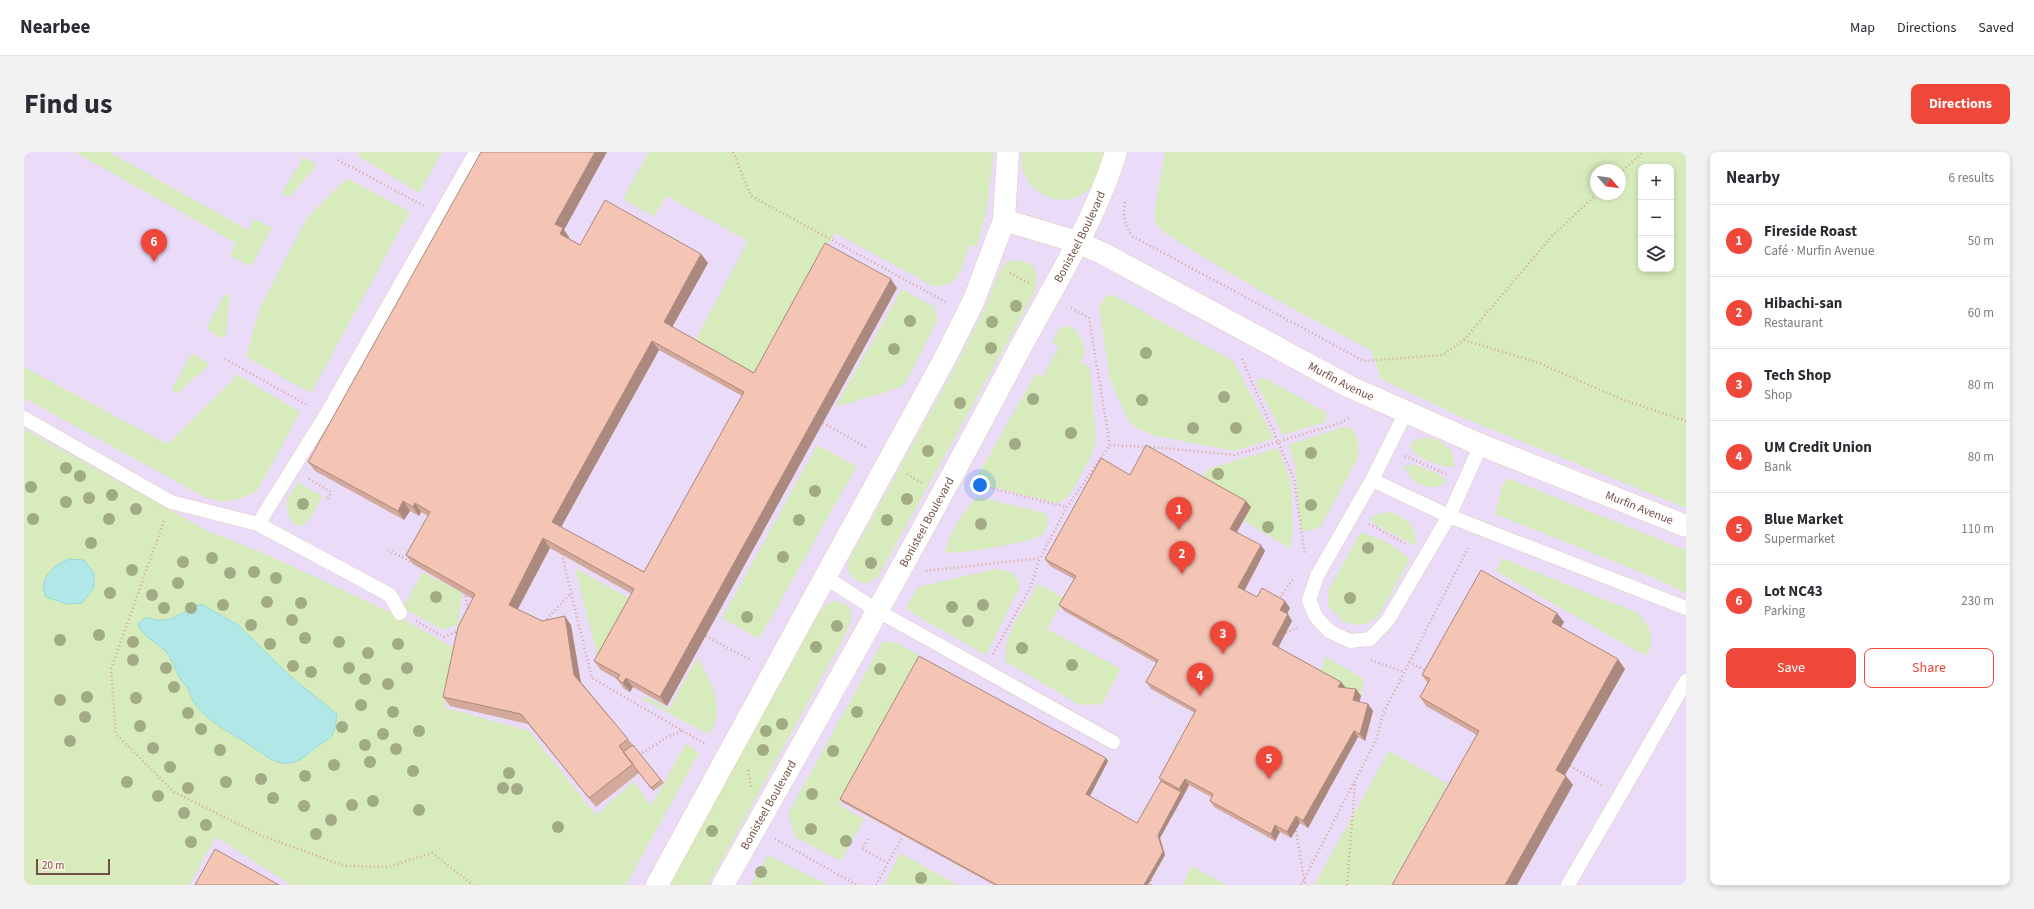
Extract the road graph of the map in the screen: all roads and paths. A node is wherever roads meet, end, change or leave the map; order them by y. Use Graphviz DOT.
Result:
graph roads {
  1 [pos="476,152"];
  2 [pos="732,152"];
  3 [pos="1008,152"];
  4 [pos="1116,152"];
  5 [pos="1643,152"];
  6 [pos="338,160"];
  7 [pos="1626,168"];
  8 [pos="408,197"];
  9 [pos="1125,198"];
  10 [pos="1591,200"];
  11 [pos="1004,220"];
  12 [pos="1077,242"];
  13 [pos="1008,272"];
  14 [pos="1032,286"];
  15 [pos="1063,303"];
  16 [pos="951,306"];
  17 [pos="1464,340"];
  18 [pos="225,359"];
  19 [pos="1242,360"];
  20 [pos="297,399"];
  21 [pos="1406,412"];
  22 [pos="24,418"];
  23 [pos="1349,418"];
  24 [pos="1686,421"];
  25 [pos="823,423"];
  26 [pos="1279,442"];
  27 [pos="1110,445"];
  28 [pos="1481,445"];
  29 [pos="874,451"];
  30 [pos="1404,455"];
  31 [pos="292,470"];
  32 [pos="905,472"];
  33 [pos="1089,476"];
  34 [pos="1452,476"];
  35 [pos="1094,479"];
  36 [pos="1372,480"];
  37 [pos="967,483"];
  38 [pos="927,486"];
  39 [pos="327,500"];
  40 [pos="171,502"];
  41 [pos="1067,506"];
  42 [pos="1449,516"];
  43 [pos="1365,522"];
  44 [pos="258,524"];
  45 [pos="1686,526"];
  46 [pos="1411,547"];
  47 [pos="1468,548"];
  48 [pos="388,550"];
  49 [pos="562,554"];
  50 [pos="1040,558"];
  51 [pos="1305,559"];
  52 [pos="418,566"];
  53 [pos="925,571"];
  54 [pos="1296,576"];
  55 [pos="825,577"];
  56 [pos="458,588"];
  57 [pos="571,593"];
  58 [pos="1278,601"];
  59 [pos="1686,608"];
  60 [pos="878,611"];
  61 [pos="468,612"];
  62 [pos="400,613"];
  63 [pos="540,626"];
  64 [pos="1302,626"];
  65 [pos="463,628"];
  66 [pos="1286,633"];
  67 [pos="706,636"];
  68 [pos="993,655"];
  69 [pos="1409,662"];
  70 [pos="756,664"];
  71 [pos="1430,672"];
  72 [pos="1686,681"];
  73 [pos="682,731"];
  74 [pos="1113,742"];
  75 [pos="709,746"];
  76 [pos="636,758"];
  77 [pos="1570,766"];
  78 [pos="748,767"];
  79 [pos="1355,781"];
  80 [pos="751,789"];
  81 [pos="1620,795"];
  82 [pos="1296,831"];
  83 [pos="903,836"];
  84 [pos="771,837"];
  85 [pos="868,839"];
  86 [pos="888,863"];
  87 [pos="1151,880"];
  88 [pos="1304,881"];
  89 [pos="473,885"];
  90 [pos="657,885"];
  91 [pos="723,885"];
  92 [pos="857,885"];
  93 [pos="876,885"];
  94 [pos="1151,885"];
  95 [pos="1303,885"];
  96 [pos="1347,885"];
  97 [pos="1568,885"];
  1 -- 31 [label="lane"];
  2 -- 16 [label="path"];
  3 -- 11 [label="street"];
  4 -- 12 [label="street, Bonisteel Boulevard"];
  5 -- 7 [label="path"];
  6 -- 8 [label="path"];
  9 -- 17 [label="path"];
  10 -- 17 [label="path"];
  11 -- 12 [label="street, Murfin Avenue"];
  11 -- 55 [label="street"];
  12 -- 21 [label="street, Murfin Avenue"];
  12 -- 60 [label="street, Bonisteel Boulevard"];
  13 -- 14 [label="path"];
  15 -- 27 [label="path"];
  17 -- 24 [label="path"];
  18 -- 20 [label="path"];
  19 -- 26 [label="path"];
  21 -- 28 [label="street, Murfin Avenue"];
  21 -- 36 [label="lane"];
  22 -- 40 [label="lane"];
  23 -- 26 [label="path"];
  25 -- 29 [label="path"];
  26 -- 27 [label="path"];
  26 -- 51 [label="path"];
  27 -- 33 [label="path"];
  28 -- 42 [label="lane"];
  28 -- 45 [label="street, Murfin Avenue"];
  30 -- 34 [label="path"];
  31 -- 39 [label="path"];
  31 -- 44 [label="lane"];
  32 -- 38 [label="path"];
  33 -- 35 [label="path"];
  33 -- 41 [label="path"];
  36 -- 42 [label="lane"];
  36 -- 42 [label="lane"];
  37 -- 41 [label="path"];
  40 -- 44 [label="lane"];
  40 -- 89 [label="path"];
  41 -- 50 [label="path"];
  42 -- 59 [label="lane"];
  43 -- 46 [label="path"];
  44 -- 62 [label="lane"];
  47 -- 69 [label="path"];
  48 -- 52 [label="path"];
  49 -- 57 [label="path"];
  50 -- 53 [label="path"];
  50 -- 68 [label="path"];
  54 -- 58 [label="path"];
  55 -- 60 [label="lane"];
  55 -- 90 [label="street"];
  56 -- 61 [label="path"];
  57 -- 63 [label="path"];
  57 -- 73 [label="path"];
  60 -- 74 [label="lane"];
  60 -- 91 [label="street, Bonisteel Boulevard"];
  62 -- 65 [label="path"];
  64 -- 66 [label="path"];
  67 -- 70 [label="path"];
  69 -- 71 [label="path"];
  69 -- 79 [label="path"];
  72 -- 81 [label="lane"];
  73 -- 75 [label="path"];
  73 -- 76 [label="path"];
  77 -- 81 [label="path"];
  78 -- 80 [label="path"];
  79 -- 88 [label="path"];
  79 -- 96 [label="path"];
  81 -- 97 [label="lane"];
  82 -- 88 [label="path"];
  83 -- 86 [label="path"];
  84 -- 92 [label="path"];
  85 -- 86 [label="path"];
  86 -- 93 [label="path"];
  87 -- 94 [label="path"];
  88 -- 95 [label="path"];
}
